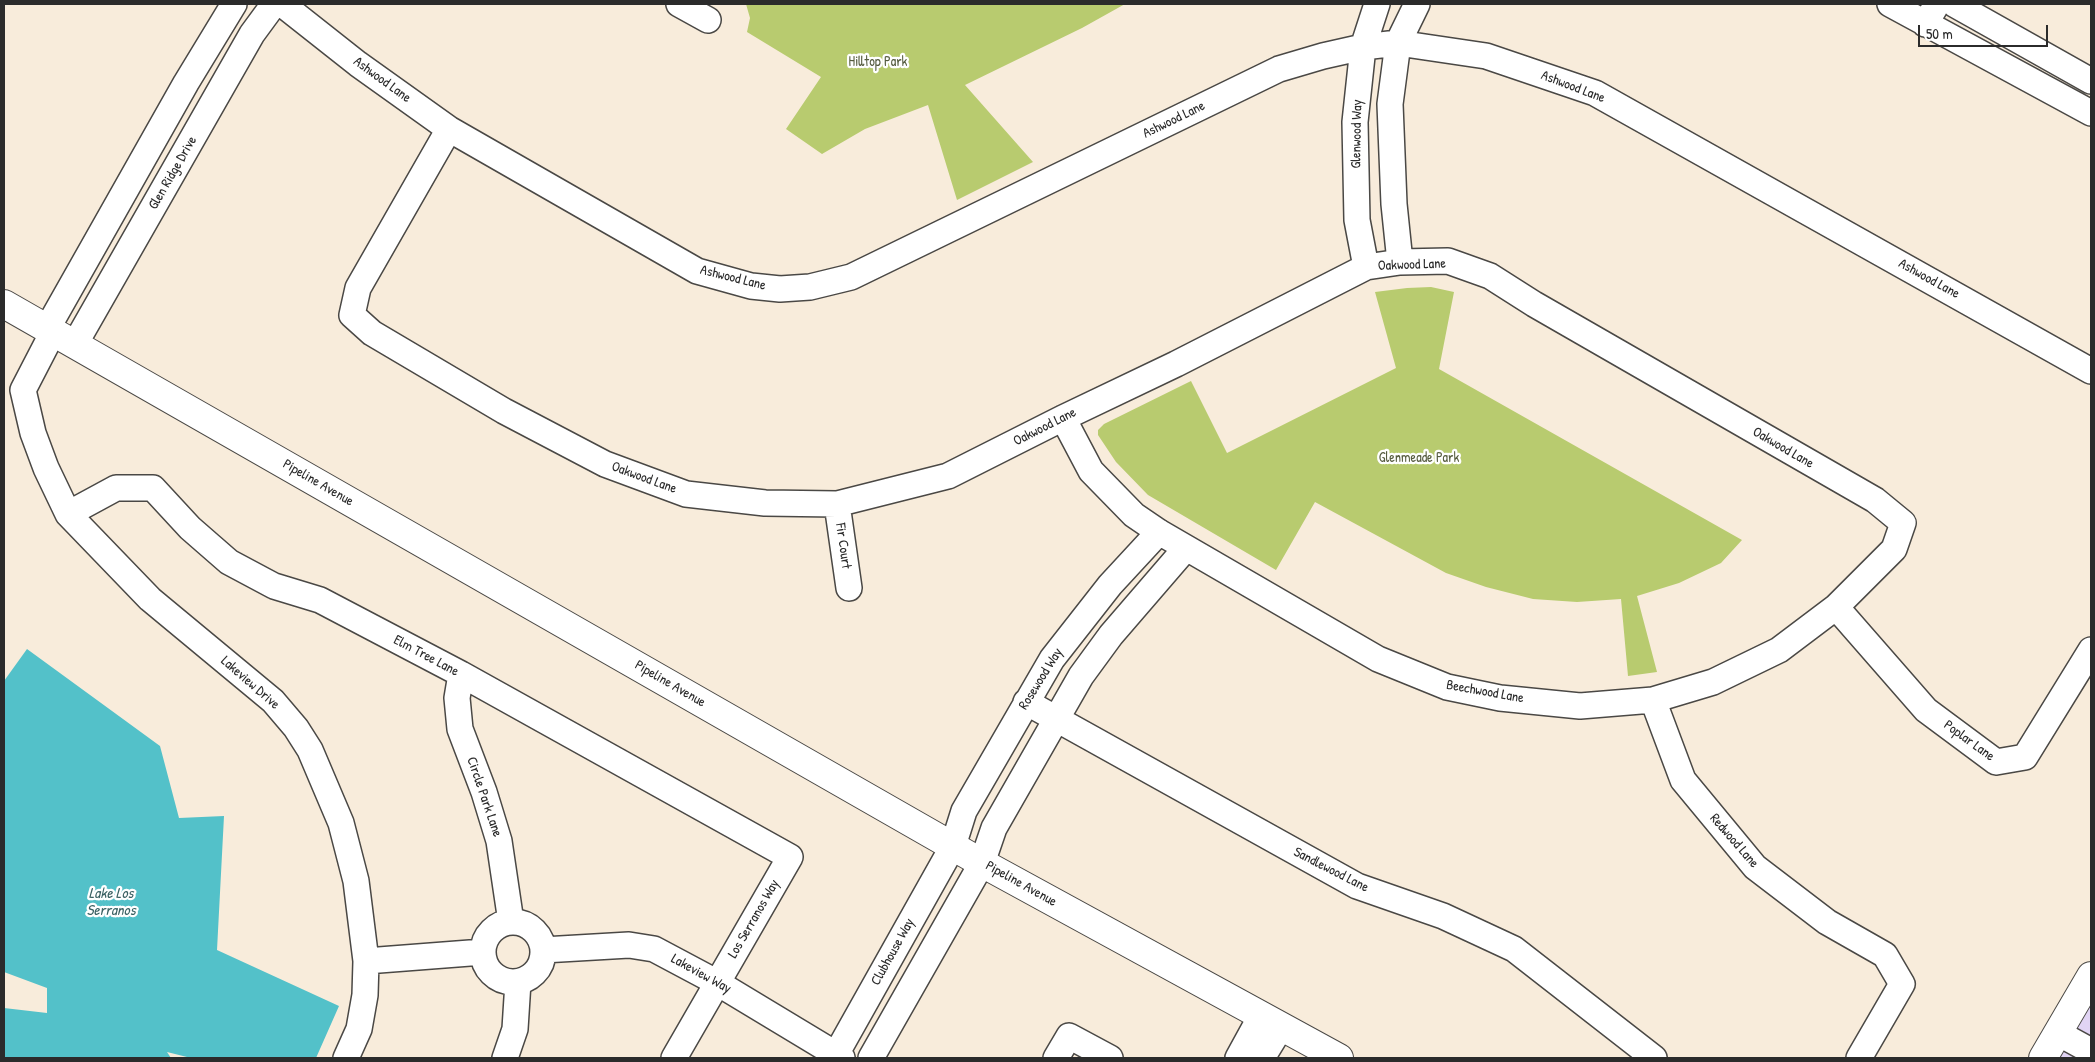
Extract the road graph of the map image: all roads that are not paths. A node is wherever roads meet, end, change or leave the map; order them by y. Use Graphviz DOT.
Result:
graph roads {
  1 [pos="234,4"];
  2 [pos="274,4"];
  3 [pos="282,4"];
  4 [pos="679,4"];
  5 [pos="1377,4"];
  6 [pos="1417,4"];
  7 [pos="1890,4"];
  8 [pos="1954,4"];
  9 [pos="1931,14"];
  10 [pos="708,20"];
  11 [pos="1398,43"];
  12 [pos="1362,47"];
  13 [pos="2091,81"];
  14 [pos="2091,113"];
  15 [pos="449,129"];
  16 [pos="1400,262"];
  17 [pos="1366,267"];
  18 [pos="4,304"];
  19 [pos="58,335"];
  20 [pos="2091,371"];
  21 [pos="1063,418"];
  22 [pos="837,504"];
  23 [pos="68,514"];
  24 [pos="1903,523"];
  25 [pos="1158,532"];
  26 [pos="1186,548"];
  27 [pos="849,588"];
  28 [pos="1836,607"];
  29 [pos="2091,650"];
  30 [pos="461,674"];
  31 [pos="1653,700"];
  32 [pos="1026,702"];
  33 [pos="1055,718"];
  34 [pos="953,846"];
  35 [pos="790,857"];
  36 [pos="982,863"];
  37 [pos="511,922"];
  38 [pos="543,950"];
  39 [pos="482,952"];
  40 [pos="366,961"];
  41 [pos="2091,976"];
  42 [pos="518,982"];
  43 [pos="716,982"];
  44 [pos="1271,1022"];
  45 [pos="2058,1033"];
  46 [pos="2091,1051"];
  47 [pos="837,1057"];
  48 [pos="346,1058"];
  49 [pos="505,1058"];
  50 [pos="674,1058"];
  51 [pos="871,1058"];
  52 [pos="1056,1058"];
  53 [pos="1110,1058"];
  54 [pos="1238,1058"];
  55 [pos="1262,1058"];
  56 [pos="1339,1058"];
  57 [pos="1654,1058"];
  58 [pos="1859,1058"];
  59 [pos="2043,1058"];
  1 -- 19 [label="street"];
  2 -- 19 [label="street, Glen Ridge Drive"];
  3 -- 15 [label="street, Ashwood Lane"];
  4 -- 10 [label="street"];
  5 -- 12 [label="street, Glenwood Way"];
  6 -- 11 [label="street"];
  7 -- 9 [label="street"];
  8 -- 13 [label="street"];
  9 -- 14 [label="street"];
  11 -- 12 [label="street, Ashwood Lane"];
  11 -- 16 [label="street"];
  11 -- 20 [label="street, Ashwood Lane"];
  12 -- 15 [label="street, Ashwood Lane"];
  12 -- 17 [label="street, Glenwood Way"];
  15 -- 22 [label="street, Oakwood Lane"];
  16 -- 17 [label="street, Oakwood Lane"];
  16 -- 24 [label="street, Oakwood Lane"];
  17 -- 21 [label="street, Oakwood Lane"];
  18 -- 19 [label="main road, Pipeline Avenue"];
  19 -- 23 [label="street, Lakeview Drive"];
  19 -- 34 [label="main road, Pipeline Avenue"];
  21 -- 22 [label="street, Oakwood Lane"];
  21 -- 25 [label="street, Beechwood Lane"];
  22 -- 27 [label="street, Fir Court"];
  23 -- 30 [label="street, Elm Tree Lane"];
  23 -- 40 [label="street, Lakeview Drive"];
  24 -- 28 [label="street, Beechwood Lane"];
  25 -- 26 [label="street, Beechwood Lane"];
  25 -- 32 [label="street, Rosewood Way"];
  26 -- 31 [label="street, Beechwood Lane"];
  26 -- 33 [label="street"];
  28 -- 29 [label="street, Poplar Lane"];
  28 -- 31 [label="street, Beechwood Lane"];
  30 -- 35 [label="street, Elm Tree Lane"];
  30 -- 37 [label="street, Circle Park Lane"];
  31 -- 58 [label="street, Redwood Lane"];
  32 -- 33 [label="street, Sandlewood Lane"];
  32 -- 34 [label="street, Rosewood Way"];
  33 -- 36 [label="street"];
  33 -- 57 [label="street, Sandlewood Lane"];
  34 -- 36 [label="main road, Pipeline Avenue"];
  34 -- 47 [label="street, Clubhouse Way"];
  35 -- 43 [label="street, Los Serranos Way"];
  36 -- 44 [label="main road, Pipeline Avenue"];
  36 -- 51 [label="street"];
  37 -- 38 [label="street"];
  37 -- 39 [label="street"];
  38 -- 42 [label="street"];
  38 -- 43 [label="street, Lakeview Way"];
  39 -- 40 [label="street"];
  39 -- 42 [label="street"];
  40 -- 48 [label="street, Lakeview Drive"];
  41 -- 45 [label="main road"];
  42 -- 49 [label="street"];
  43 -- 47 [label="street, Lakeview Way"];
  43 -- 50 [label="street, Los Serranos Way"];
  44 -- 54 [label="street"];
  44 -- 55 [label="street"];
  44 -- 56 [label="main road, Pipeline Avenue"];
  45 -- 46 [label="street"];
  45 -- 59 [label="main road"];
  52 -- 53 [label="street"];
}
